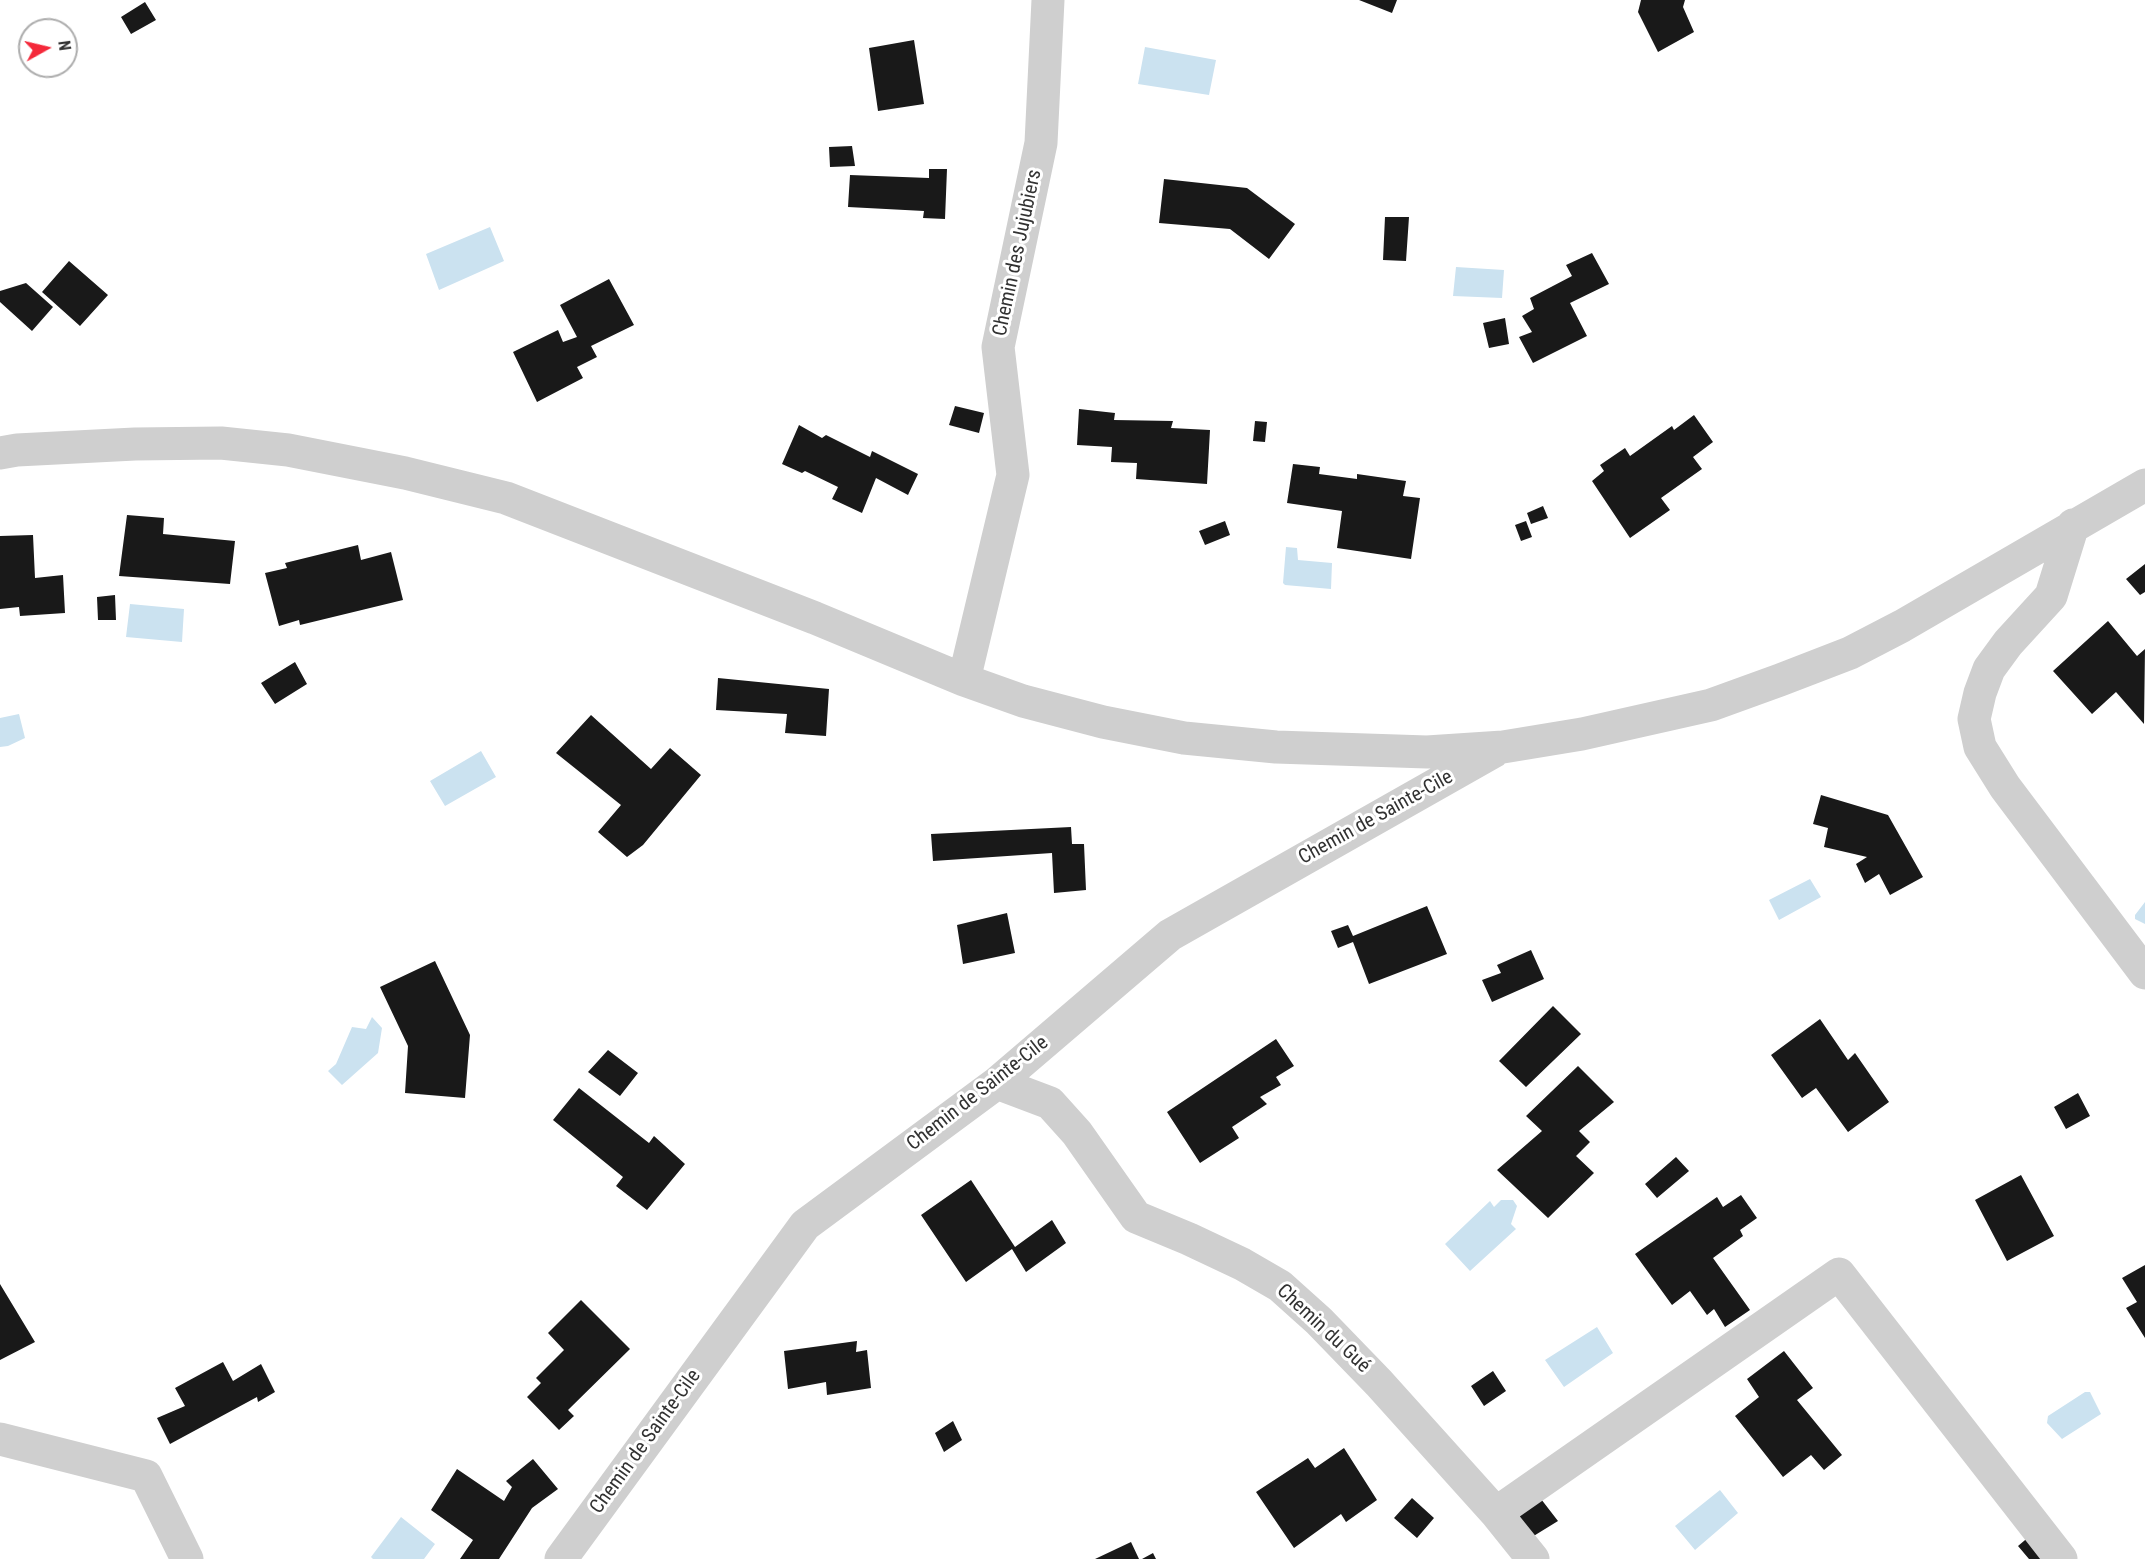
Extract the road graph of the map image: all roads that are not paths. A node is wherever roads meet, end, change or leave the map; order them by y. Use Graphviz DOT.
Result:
graph roads {
  1 [pos="1048,0"];
  2 [pos="0,453"];
  3 [pos="2145,485"];
  4 [pos="2073,525"];
  5 [pos="964,680"];
  6 [pos="1503,747"];
  7 [pos="2145,973"];
  8 [pos="998,1083"];
  9 [pos="0,1439"];
  10 [pos="1496,1513"];
  11 [pos="187,1559"];
  12 [pos="561,1559"];
  13 [pos="1533,1559"];
  14 [pos="2061,1559"];
  1 -- 5 [label="street, Chemin des Jujubiers"];
  2 -- 5 [label="street"];
  3 -- 4 [label="street"];
  4 -- 6 [label="street"];
  4 -- 7 [label="street"];
  5 -- 6 [label="street"];
  6 -- 8 [label="street, Chemin de Sainte-Cile"];
  8 -- 10 [label="street, Chemin du Gué"];
  8 -- 12 [label="street, Chemin de Sainte-Cile"];
  9 -- 11 [label="street"];
  10 -- 13 [label="street, Chemin du Gué"];
  10 -- 14 [label="street"];
}
